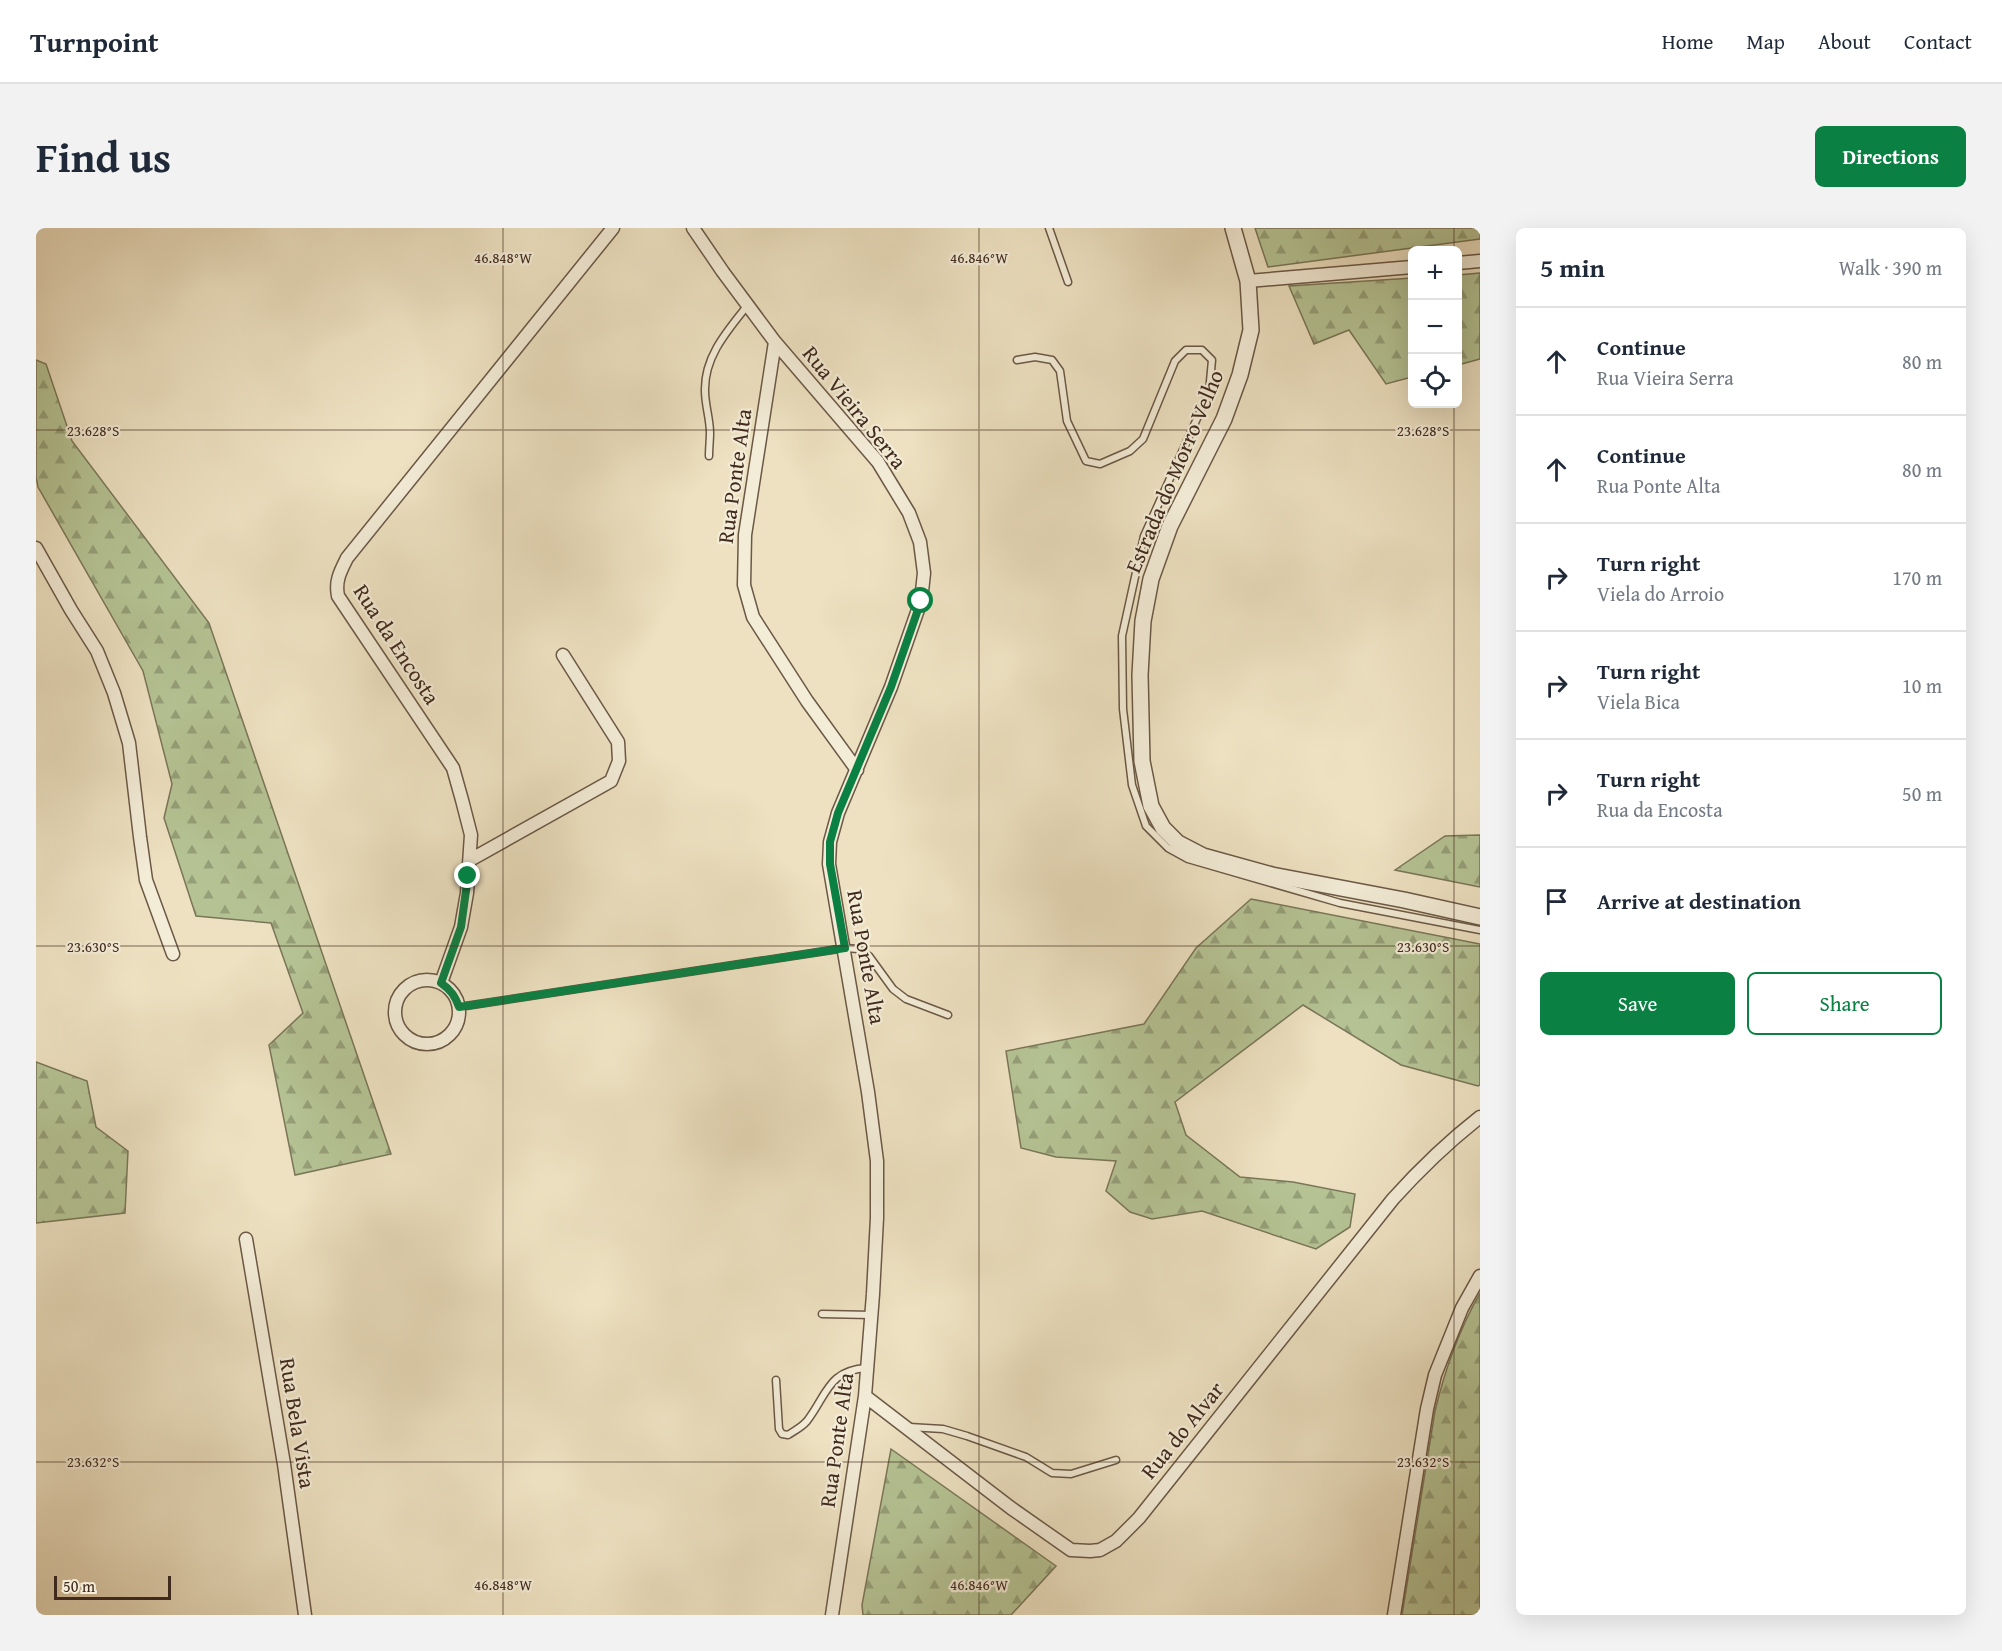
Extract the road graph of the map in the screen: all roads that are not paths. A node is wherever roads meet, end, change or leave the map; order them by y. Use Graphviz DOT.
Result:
graph roads {
  1 [pos="613,228"];
  2 [pos="693,228"];
  3 [pos="1049,228"];
  4 [pos="1233,228"];
  5 [pos="1480,261"];
  6 [pos="1462,263"];
  7 [pos="1408,267"];
  8 [pos="1248,281"];
  9 [pos="1068,282"];
  10 [pos="747,306"];
  11 [pos="775,342"];
  12 [pos="1017,360"];
  13 [pos="708,456"];
  14 [pos="36,548"];
  15 [pos="563,655"];
  16 [pos="856,770"];
  17 [pos="470,860"];
  18 [pos="1480,917"];
  19 [pos="1480,930"];
  20 [pos="845,948"];
  21 [pos="173,954"];
  22 [pos="441,983"];
  23 [pos="459,1007"];
  24 [pos="948,1015"];
  25 [pos="1480,1117"];
  26 [pos="246,1239"];
  27 [pos="1480,1276"];
  28 [pos="822,1314"];
  29 [pos="872,1315"];
  30 [pos="867,1368"];
  31 [pos="776,1380"];
  32 [pos="865,1396"];
  33 [pos="905,1427"];
  34 [pos="1116,1460"];
  35 [pos="305,1615"];
  36 [pos="832,1615"];
  37 [pos="1394,1615"];
  1 -- 17 [label="street, Rua da Encosta"];
  2 -- 10 [label="street, Rua Vieira Serra"];
  3 -- 9 [label="lane"];
  4 -- 8 [label="street, Estrada do Morro Velho"];
  5 -- 6 [label="street"];
  7 -- 8 [label="street"];
  8 -- 18 [label="street, Estrada do Morro Velho"];
  10 -- 11 [label="street, Rua Vieira Serra"];
  10 -- 13 [label="lane"];
  11 -- 16 [label="street, Rua Ponte Alta"];
  11 -- 16 [label="street, Rua Vieira Serra"];
  12 -- 19 [label="lane"];
  14 -- 21 [label="street"];
  15 -- 17 [label="street"];
  16 -- 20 [label="street, Rua Ponte Alta"];
  17 -- 22 [label="street, Rua da Encosta"];
  20 -- 23 [label="lane"];
  20 -- 24 [label="lane"];
  20 -- 29 [label="street, Rua Ponte Alta"];
  22 -- 23 [label="street"];
  22 -- 23 [label="street"];
  25 -- 33 [label="street, Rua do Alvar"];
  26 -- 35 [label="street, Rua Bela Vista"];
  27 -- 37 [label="street"];
  28 -- 29 [label="lane"];
  29 -- 30 [label="street, Rua Ponte Alta"];
  30 -- 31 [label="lane"];
  30 -- 32 [label="street, Rua Ponte Alta"];
  32 -- 33 [label="street, Rua do Alvar"];
  32 -- 36 [label="street, Rua Ponte Alta"];
  33 -- 34 [label="lane"];
}
